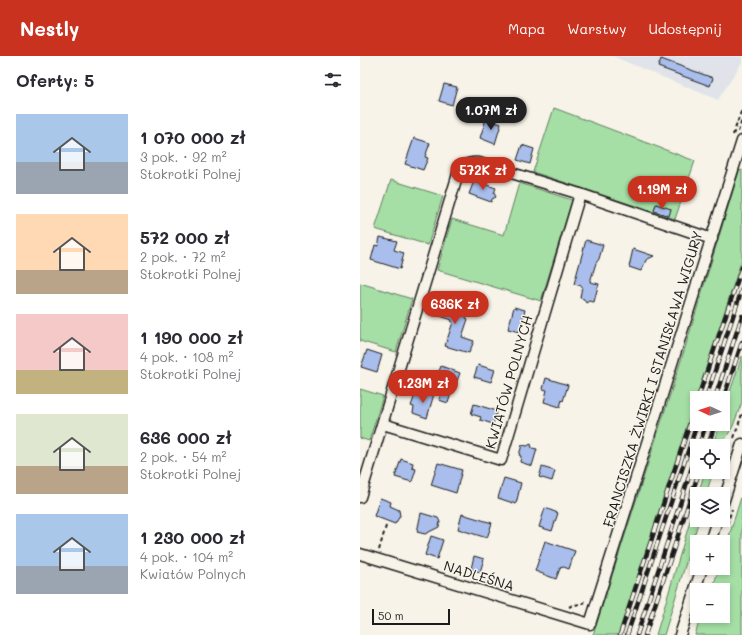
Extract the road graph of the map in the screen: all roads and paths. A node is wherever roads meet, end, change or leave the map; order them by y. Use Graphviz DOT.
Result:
graph roads {
  1 [pos="742,109"];
  2 [pos="742,120"];
  3 [pos="739,139"];
  4 [pos="731,142"];
  5 [pos="580,194"];
  6 [pos="712,239"];
  7 [pos="383,424"];
  8 [pos="742,444"];
  9 [pos="728,487"];
  10 [pos="360,497"];
  11 [pos="732,509"];
  12 [pos="386,526"];
  13 [pos="726,529"];
  14 [pos="360,554"];
  15 [pos="378,554"];
  16 [pos="700,575"];
  17 [pos="588,597"];
  18 [pos="565,617"];
  19 [pos="590,624"];
  20 [pos="680,635"];
  1 -- 4 [label="path"];
  2 -- 3 [label="path"];
  3 -- 6 [label="street, FRANCISZKA ŻWIRKI I STANISŁAWA WIGURY"];
  5 -- 6 [label="street"];
  5 -- 7 [label="street"];
  5 -- 7 [label="street, KWIATÓW POLNYCH"];
  6 -- 19 [label="street, FRANCISZKA ŻWIRKI I STANISŁAWA WIGURY"];
  7 -- 10 [label="street"];
  8 -- 9 [label="street"];
  11 -- 13 [label="path"];
  12 -- 15 [label="path"];
  14 -- 18 [label="street, NADLEŚNA"];
  16 -- 20 [label="street"];
  17 -- 18 [label="path"];
  18 -- 19 [label="street, NADLEŚNA"];
}
